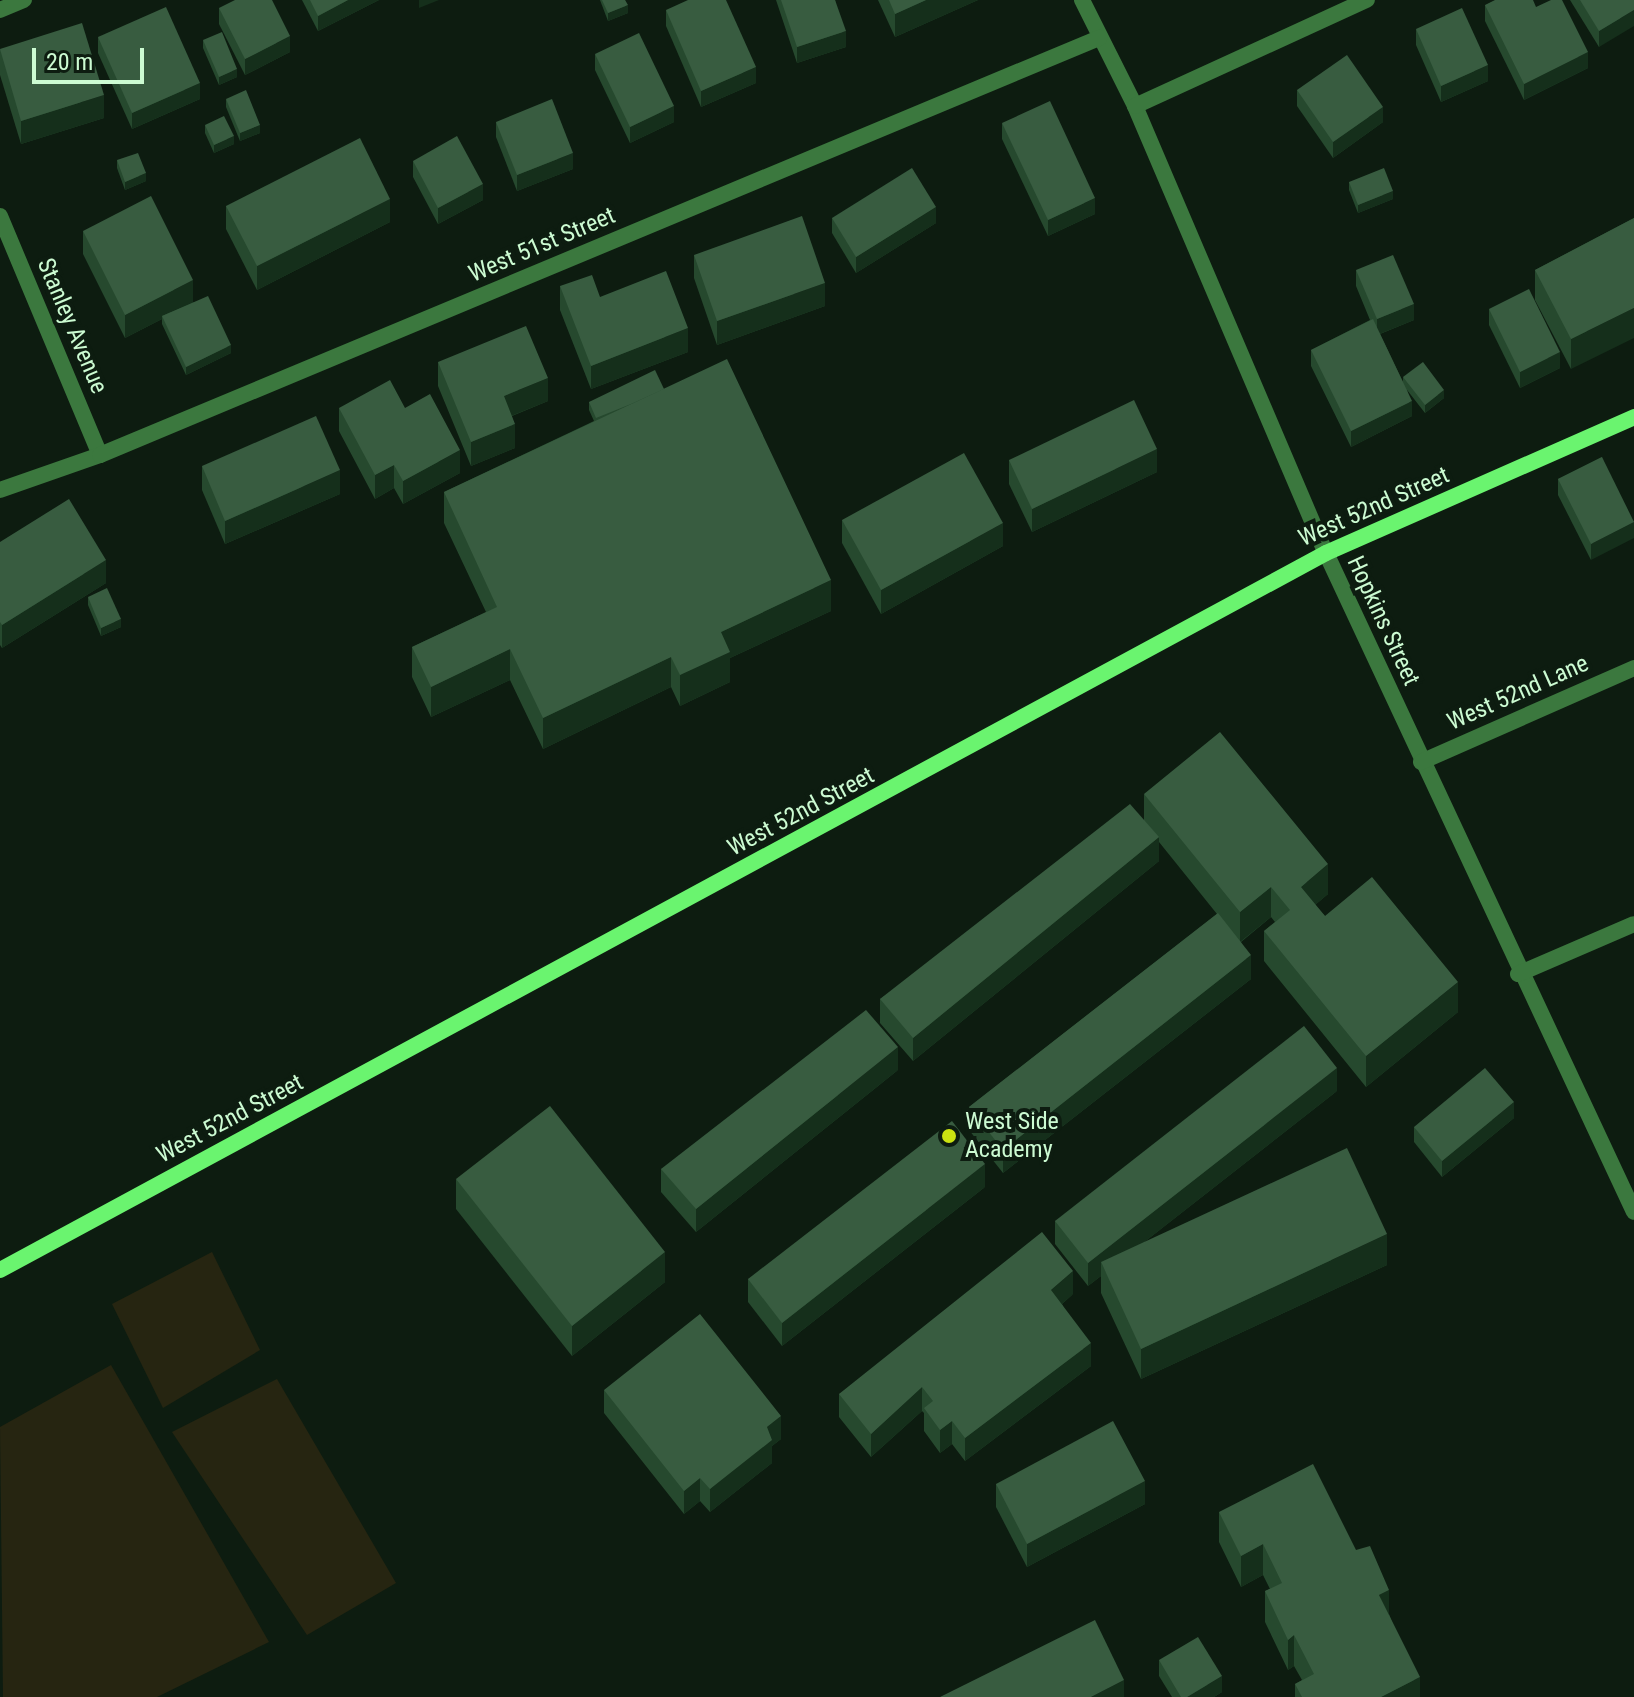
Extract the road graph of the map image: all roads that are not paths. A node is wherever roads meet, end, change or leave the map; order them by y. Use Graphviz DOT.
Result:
graph roads {
  1 [pos="24,0"];
  2 [pos="1082,0"];
  3 [pos="1367,0"];
  4 [pos="0,10"];
  5 [pos="1099,38"];
  6 [pos="1135,106"];
  7 [pos="0,216"];
  8 [pos="1634,417"];
  9 [pos="100,455"];
  10 [pos="0,490"];
  11 [pos="1326,553"];
  12 [pos="1634,668"];
  13 [pos="1421,762"];
  14 [pos="1634,924"];
  15 [pos="1518,974"];
  16 [pos="1634,1212"];
  17 [pos="0,1270"];
  1 -- 4 [label="street"];
  2 -- 5 [label="street, Hopkins Street"];
  3 -- 6 [label="street"];
  5 -- 6 [label="street, Hopkins Street"];
  5 -- 9 [label="street, West 51st Street"];
  6 -- 11 [label="street, Hopkins Street"];
  7 -- 9 [label="street, Stanley Avenue"];
  8 -- 11 [label="main road, West 52nd Street"];
  9 -- 10 [label="street, West 51st Street"];
  11 -- 13 [label="street, Hopkins Street"];
  11 -- 17 [label="main road, West 52nd Street"];
  12 -- 13 [label="street, West 52nd Lane"];
  13 -- 15 [label="street, Hopkins Street"];
  14 -- 15 [label="street"];
  15 -- 16 [label="street, Hopkins Street"];
}
